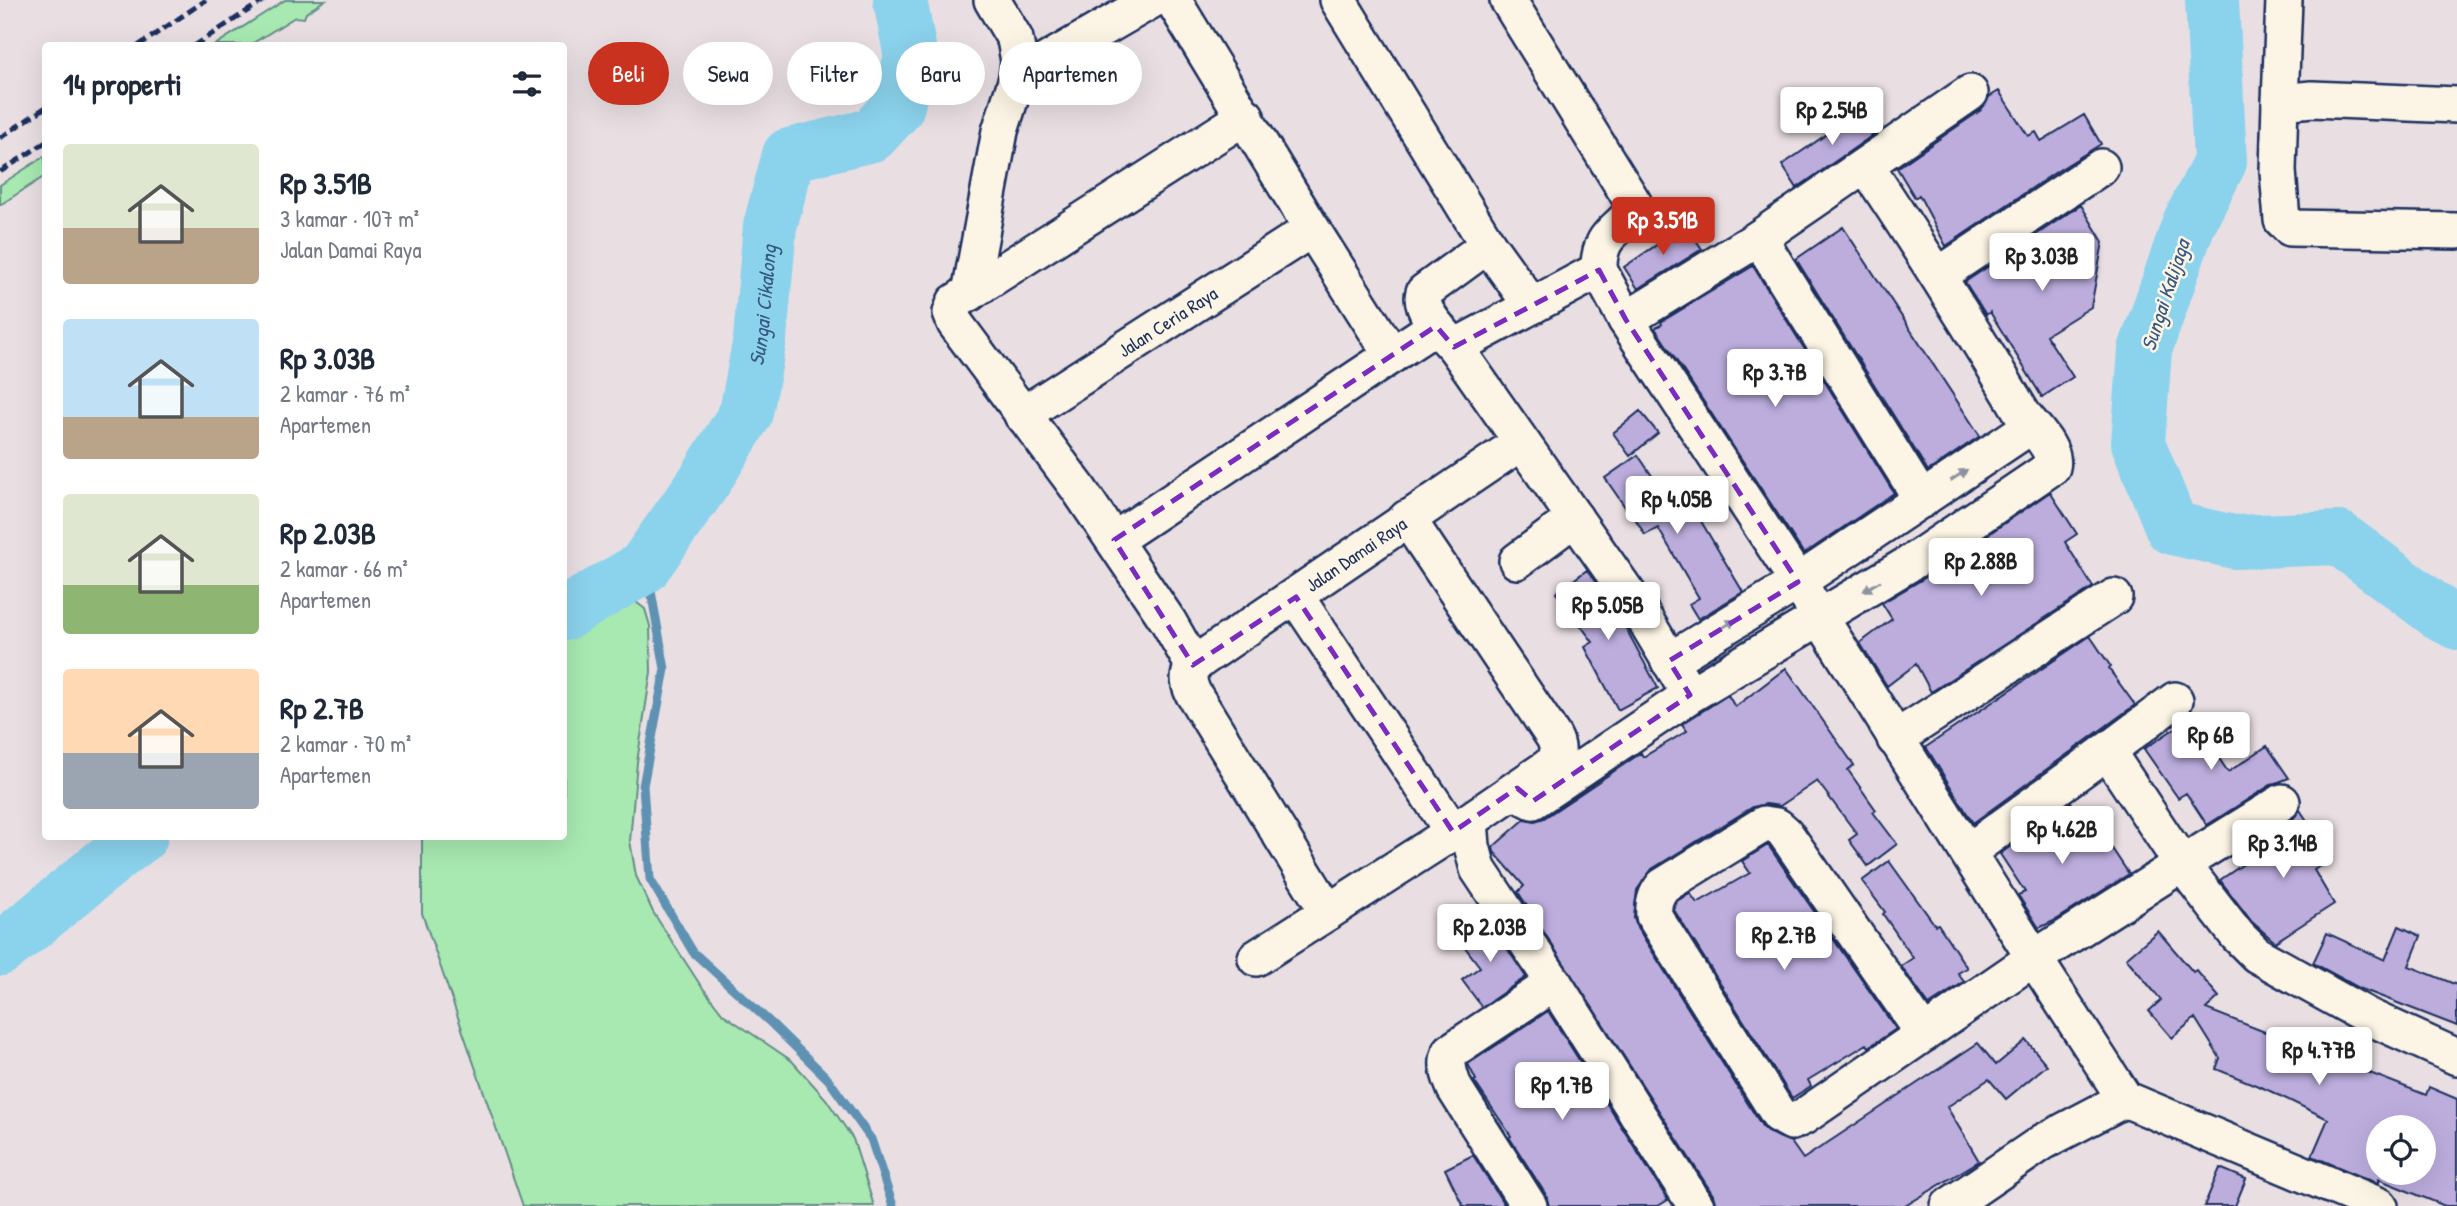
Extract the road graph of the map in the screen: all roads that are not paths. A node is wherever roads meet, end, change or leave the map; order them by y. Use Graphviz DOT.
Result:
graph roads {
  1 [pos="992,0"];
  2 [pos="1152,0"];
  3 [pos="1173,0"];
  4 [pos="1338,0"];
  5 [pos="1508,0"];
  6 [pos="2284,0"];
  7 [pos="1015,42"];
  8 [pos="1079,42"];
  9 [pos="1970,93"];
  10 [pos="2280,102"];
  11 [pos="1008,105"];
  12 [pos="2457,105"];
  13 [pos="1245,116"];
  14 [pos="1866,166"];
  15 [pos="2101,167"];
  16 [pos="1312,229"];
  17 [pos="2457,231"];
  18 [pos="1759,238"];
  19 [pos="1488,245"];
  20 [pos="1599,270"];
  21 [pos="1939,275"];
  22 [pos="970,293"];
  23 [pos="1532,306"];
  24 [pos="1626,320"];
  25 [pos="1446,336"];
  26 [pos="1392,355"];
  27 [pos="1022,415"];
  28 [pos="2031,426"];
  29 [pos="1520,443"];
  30 [pos="1922,500"];
  31 [pos="1407,518"];
  32 [pos="1575,519"];
  33 [pos="1114,540"];
  34 [pos="1517,561"];
  35 [pos="1798,582"];
  36 [pos="1296,597"];
  37 [pos="2114,597"];
  38 [pos="1819,617"];
  39 [pos="1669,661"];
  40 [pos="1193,666"];
  41 [pos="1690,695"];
  42 [pos="2175,700"];
  43 [pos="1895,739"];
  44 [pos="2107,751"];
  45 [pos="1517,788"];
  46 [pos="2282,802"];
  47 [pos="1467,834"];
  48 [pos="1968,852"];
  49 [pos="2182,864"];
  50 [pos="1328,912"];
  51 [pos="1256,958"];
  52 [pos="2034,958"];
  53 [pos="1554,983"];
  54 [pos="1924,1034"];
  55 [pos="2457,1057"];
  56 [pos="2125,1099"];
  57 [pos="1692,1205"];
  58 [pos="1529,1206"];
  59 [pos="1948,1206"];
  60 [pos="2380,1206"];
  1 -- 7 [label="street"];
  2 -- 8 [label="street"];
  3 -- 13 [label="street"];
  4 -- 19 [label="street"];
  5 -- 20 [label="street"];
  6 -- 10 [label="street"];
  9 -- 14 [label="street"];
  10 -- 12 [label="street"];
  10 -- 17 [label="street"];
  11 -- 22 [label="street"];
  13 -- 16 [label="street"];
  13 -- 22 [label="street"];
  14 -- 18 [label="street"];
  14 -- 21 [label="street"];
  15 -- 21 [label="street"];
  16 -- 26 [label="street"];
  16 -- 27 [label="street, Jalan Ceria Raya"];
  18 -- 24 [label="street"];
  18 -- 30 [label="street"];
  19 -- 23 [label="street"];
  19 -- 25 [label="street"];
  20 -- 23 [label="street"];
  20 -- 24 [label="street"];
  21 -- 28 [label="street"];
  22 -- 27 [label="street"];
  23 -- 25 [label="street"];
  24 -- 35 [label="street"];
  25 -- 26 [label="street"];
  25 -- 29 [label="street"];
  26 -- 33 [label="street"];
  27 -- 33 [label="street"];
  30 -- 28 [label="street, one-way"];
  28 -- 38 [label="street, one-way"];
  29 -- 31 [label="street, Jalan Damai Raya"];
  29 -- 32 [label="street"];
  30 -- 35 [label="street"];
  31 -- 36 [label="street, Jalan Damai Raya"];
  31 -- 45 [label="street"];
  32 -- 34 [label="street"];
  32 -- 39 [label="street"];
  33 -- 40 [label="street"];
  35 -- 38 [label="street"];
  39 -- 35 [label="street, one-way"];
  36 -- 40 [label="street, Jalan Damai Raya"];
  36 -- 47 [label="street"];
  37 -- 43 [label="street"];
  38 -- 41 [label="street"];
  38 -- 43 [label="street"];
  39 -- 41 [label="street"];
  40 -- 50 [label="street"];
  41 -- 45 [label="street"];
  42 -- 44 [label="street"];
  43 -- 48 [label="street"];
  44 -- 48 [label="street"];
  44 -- 49 [label="street"];
  45 -- 47 [label="street"];
  46 -- 49 [label="street"];
  47 -- 50 [label="street"];
  47 -- 53 [label="street"];
  48 -- 52 [label="street"];
  49 -- 52 [label="street"];
  49 -- 55 [label="street"];
  50 -- 51 [label="street"];
  52 -- 54 [label="street"];
  52 -- 56 [label="street"];
  53 -- 57 [label="street"];
  53 -- 58 [label="street"];
  54 -- 54 [label="street"];
  56 -- 59 [label="street"];
  56 -- 60 [label="street"];
}
